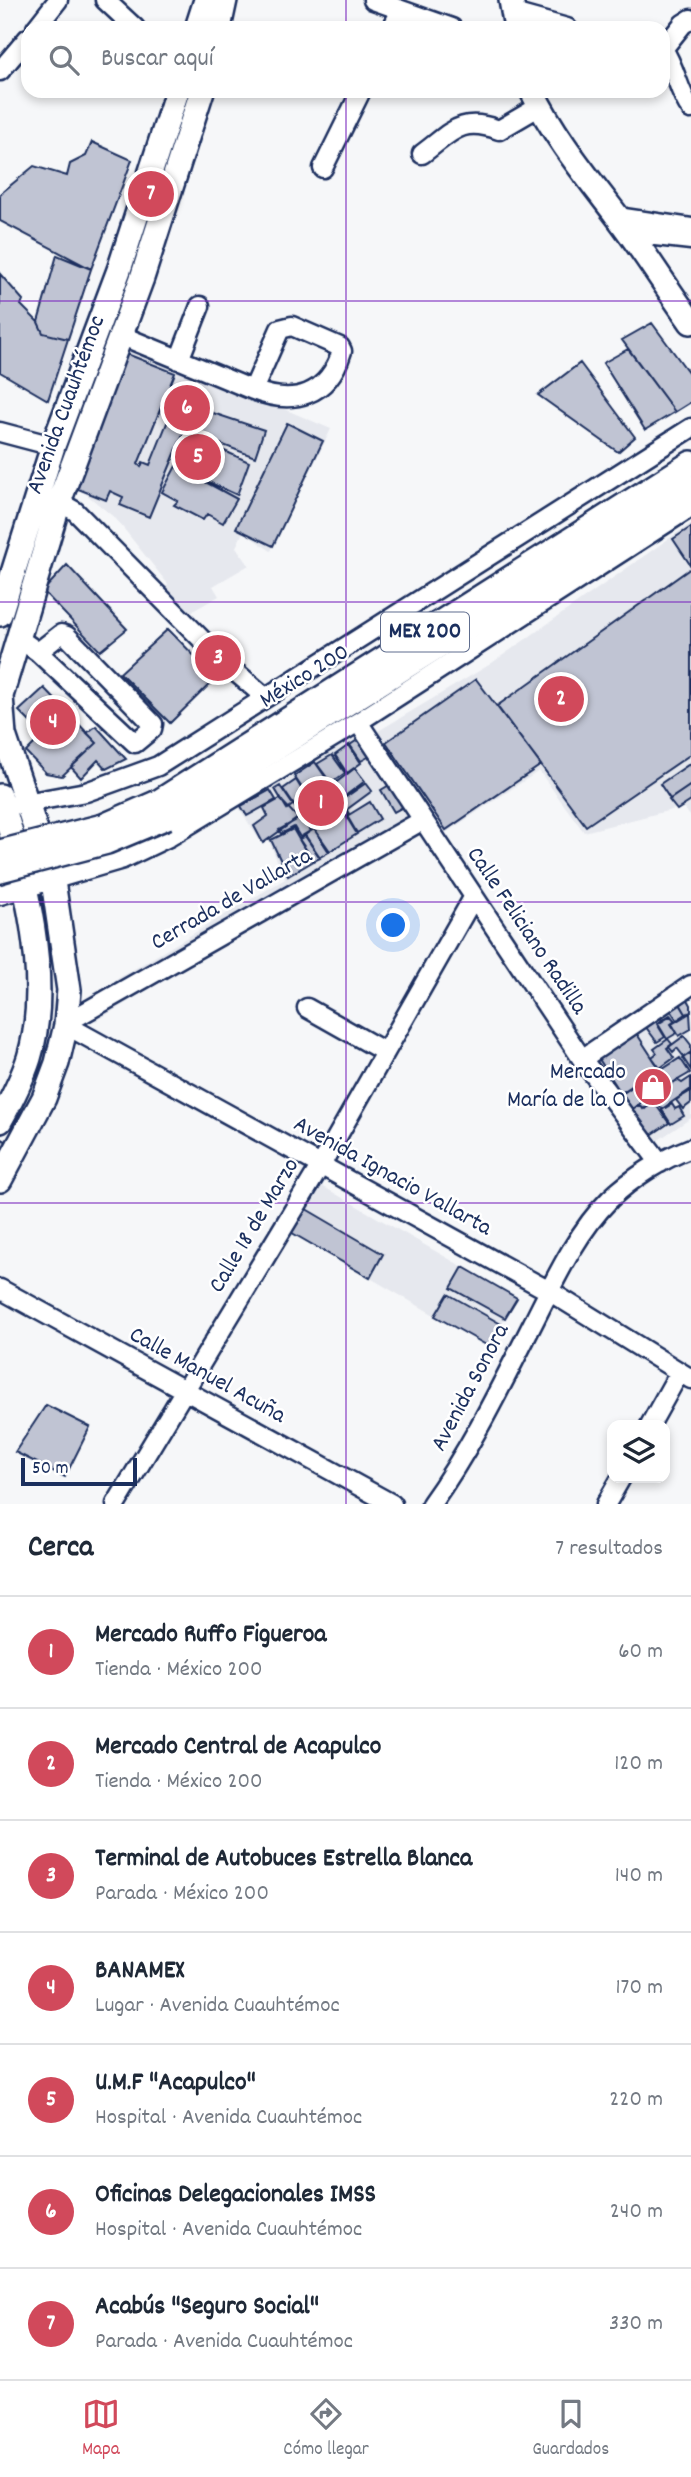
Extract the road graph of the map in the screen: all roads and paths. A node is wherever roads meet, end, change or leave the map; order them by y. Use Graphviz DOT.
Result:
graph roads {
  1 [pos="58,0"];
  2 [pos="105,0"];
  3 [pos="205,0"];
  4 [pos="225,0"];
  5 [pos="373,0"];
  6 [pos="401,10"];
  7 [pos="513,14"];
  8 [pos="691,19"];
  9 [pos="42,21"];
  10 [pos="128,21"];
  11 [pos="199,21"];
  12 [pos="220,21"];
  13 [pos="396,21"];
  14 [pos="432,21"];
  15 [pos="540,21"];
  16 [pos="670,40"];
  17 [pos="21,46"];
  18 [pos="682,64"];
  19 [pos="0,71"];
  20 [pos="175,98"];
  21 [pos="200,98"];
  22 [pos="358,98"];
  23 [pos="536,98"];
  24 [pos="691,109"];
  25 [pos="422,154"];
  26 [pos="323,168"];
  27 [pos="623,225"];
  28 [pos="691,228"];
  29 [pos="691,240"];
  30 [pos="200,306"];
  31 [pos="691,322"];
  32 [pos="120,335"];
  33 [pos="179,359"];
  34 [pos="253,390"];
  35 [pos="691,428"];
  36 [pos="0,432"];
  37 [pos="53,446"];
  38 [pos="691,463"];
  39 [pos="691,486"];
  40 [pos="59,502"];
  41 [pos="691,507"];
  42 [pos="0,614"];
  43 [pos="18,638"];
  44 [pos="38,652"];
  45 [pos="265,698"];
  46 [pos="358,722"];
  47 [pos="28,802"];
  48 [pos="1,804"];
  49 [pos="163,810"];
  50 [pos="423,820"];
  51 [pos="0,852"];
  52 [pos="0,870"];
  53 [pos="53,881"];
  54 [pos="23,889"];
  55 [pos="0,895"];
  56 [pos="473,898"];
  57 [pos="691,985"];
  58 [pos="307,1008"];
  59 [pos="66,1024"];
  60 [pos="385,1052"];
  61 [pos="582,1059"];
  62 [pos="0,1121"];
  63 [pos="691,1141"];
  64 [pos="675,1155"];
  65 [pos="321,1166"];
  66 [pos="0,1180"];
  67 [pos="0,1289"];
  68 [pos="549,1291"];
  69 [pos="685,1376"];
  70 [pos="184,1391"];
  71 [pos="654,1420"];
  72 [pos="618,1483"];
  73 [pos="117,1504"];
  74 [pos="391,1504"];
  75 [pos="431,1504"];
  76 [pos="606,1504"];
  1 -- 9 [label="street"];
  2 -- 10 [label="street"];
  3 -- 11 [label="main road"];
  4 -- 12 [label="main road"];
  5 -- 6 [label="street"];
  6 -- 13 [label="street"];
  6 -- 14 [label="street"];
  7 -- 15 [label="street"];
  8 -- 16 [label="street"];
  17 -- 19 [label="street"];
  18 -- 24 [label="street"];
  20 -- 37 [label="main road, Avenida Cuauhtémoc"];
  21 -- 32 [label="main road, Avenida Cuauhtémoc"];
  22 -- 26 [label="street"];
  23 -- 25 [label="street"];
  23 -- 27 [label="main road"];
  27 -- 28 [label="street"];
  27 -- 29 [label="street"];
  27 -- 31 [label="main road"];
  30 -- 33 [label="street"];
  32 -- 33 [label="street"];
  32 -- 40 [label="main road, Avenida Cuauhtémoc"];
  33 -- 34 [label="street"];
  34 -- 34 [label="street"];
  35 -- 45 [label="street, México 200"];
  36 -- 37 [label="street"];
  37 -- 42 [label="main road, Avenida Cuauhtémoc"];
  38 -- 49 [label="main road, México 200 / MEX 200"];
  39 -- 49 [label="main road, México 200 / MEX 200"];
  40 -- 43 [label="main road, Avenida Cuauhtémoc"];
  40 -- 45 [label="street"];
  41 -- 46 [label="street"];
  43 -- 44 [label="street"];
  43 -- 47 [label="main road, Avenida Cuauhtémoc"];
  44 -- 44 [label="street"];
  45 -- 47 [label="street, México 200"];
  46 -- 50 [label="street, Calle Feliciano Radilla"];
  46 -- 53 [label="street"];
  47 -- 48 [label="street, México 200"];
  47 -- 53 [label="main road, Avenida Cuauhtémoc"];
  48 -- 54 [label="main road"];
  49 -- 51 [label="main road, México 200 / MEX 200, bridge"];
  49 -- 52 [label="main road, México 200 / MEX 200, bridge"];
  50 -- 56 [label="street, Calle Feliciano Radilla"];
  50 -- 59 [label="street, Cerrada de Vallarta"];
  53 -- 54 [label="street"];
  53 -- 59 [label="main road, Avenida Cuauhtémoc"];
  54 -- 55 [label="street"];
  54 -- 62 [label="main road"];
  56 -- 60 [label="street, Calle 18 de Marzo"];
  56 -- 61 [label="street, Calle Feliciano Radilla"];
  57 -- 61 [label="street"];
  58 -- 60 [label="street"];
  59 -- 65 [label="street, Avenida Ignacio Vallarta"];
  59 -- 66 [label="main road, Avenida Cuauhtémoc"];
  60 -- 65 [label="street, Calle 18 de Marzo"];
  61 -- 64 [label="street, Calle Feliciano Radilla"];
  63 -- 64 [label="street, Avenida Sonora"];
  64 -- 68 [label="street, Avenida Sonora"];
  65 -- 68 [label="street, Avenida Ignacio Vallarta"];
  65 -- 70 [label="street, Calle 18 de Marzo"];
  67 -- 70 [label="street, Calle Manuel Acuña"];
  68 -- 69 [label="street, Avenida Ignacio Vallarta"];
  68 -- 75 [label="street, Avenida Sonora"];
  69 -- 71 [label="street"];
  70 -- 73 [label="street, Calle 18 de Marzo"];
  70 -- 74 [label="street, Calle Manuel Acuña"];
  72 -- 76 [label="street"];
}
